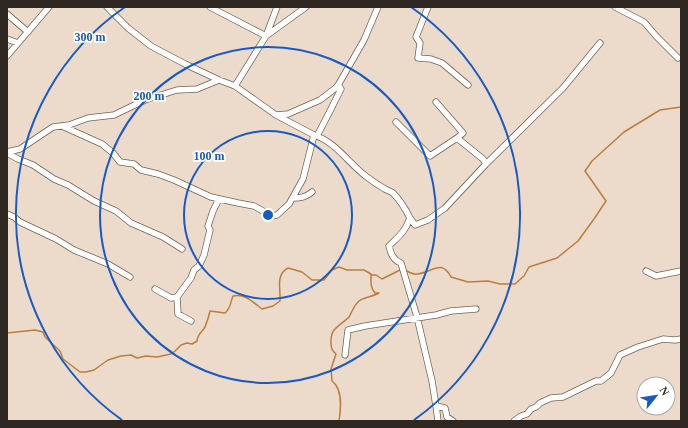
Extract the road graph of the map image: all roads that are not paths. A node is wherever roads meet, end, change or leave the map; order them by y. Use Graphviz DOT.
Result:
graph roads {
  1 [pos="49,7"];
  2 [pos="107,7"];
  3 [pos="210,7"];
  4 [pos="277,7"];
  5 [pos="306,7"];
  6 [pos="378,7"];
  7 [pos="428,7"];
  8 [pos="615,7"];
  9 [pos="7,14"];
  10 [pos="28,32"];
  11 [pos="266,36"];
  12 [pos="7,39"];
  13 [pos="600,43"];
  14 [pos="18,44"];
  15 [pos="7,56"];
  16 [pos="678,58"];
  17 [pos="219,80"];
  18 [pos="338,85"];
  19 [pos="468,85"];
  20 [pos="235,86"];
  21 [pos="436,102"];
  22 [pos="276,115"];
  23 [pos="396,122"];
  24 [pos="62,126"];
  25 [pos="315,136"];
  26 [pos="457,138"];
  27 [pos="7,152"];
  28 [pos="486,164"];
  29 [pos="312,192"];
  30 [pos="293,198"];
  31 [pos="219,199"];
  32 [pos="7,214"];
  33 [pos="410,218"];
  34 [pos="182,249"];
  35 [pos="681,271"];
  36 [pos="646,272"];
  37 [pos="130,277"];
  38 [pos="155,289"];
  39 [pos="177,297"];
  40 [pos="476,309"];
  41 [pos="417,317"];
  42 [pos="191,321"];
  43 [pos="681,338"];
  44 [pos="344,355"];
  45 [pos="436,406"];
  46 [pos="438,421"];
  47 [pos="453,421"];
  48 [pos="514,421"];
  1 -- 10 [label="street"];
  2 -- 17 [label="street"];
  3 -- 11 [label="street"];
  4 -- 11 [label="street"];
  5 -- 11 [label="street"];
  6 -- 18 [label="street"];
  7 -- 19 [label="street"];
  8 -- 16 [label="street"];
  9 -- 10 [label="street"];
  10 -- 14 [label="street"];
  11 -- 20 [label="street"];
  12 -- 14 [label="street"];
  13 -- 28 [label="street"];
  14 -- 15 [label="street"];
  17 -- 20 [label="street"];
  17 -- 24 [label="street"];
  18 -- 22 [label="street"];
  18 -- 25 [label="street"];
  20 -- 22 [label="street"];
  21 -- 26 [label="street"];
  22 -- 25 [label="street"];
  23 -- 26 [label="street"];
  24 -- 27 [label="street"];
  24 -- 31 [label="street"];
  25 -- 30 [label="street"];
  25 -- 33 [label="street"];
  26 -- 28 [label="street"];
  27 -- 34 [label="street"];
  28 -- 33 [label="street"];
  29 -- 30 [label="street"];
  30 -- 31 [label="street"];
  31 -- 39 [label="street"];
  32 -- 37 [label="street"];
  33 -- 41 [label="street"];
  35 -- 36 [label="street"];
  38 -- 39 [label="street"];
  39 -- 42 [label="street"];
  40 -- 41 [label="street"];
  41 -- 44 [label="street"];
  41 -- 45 [label="street"];
  43 -- 48 [label="street"];
  45 -- 46 [label="street"];
  45 -- 47 [label="street"];
}
